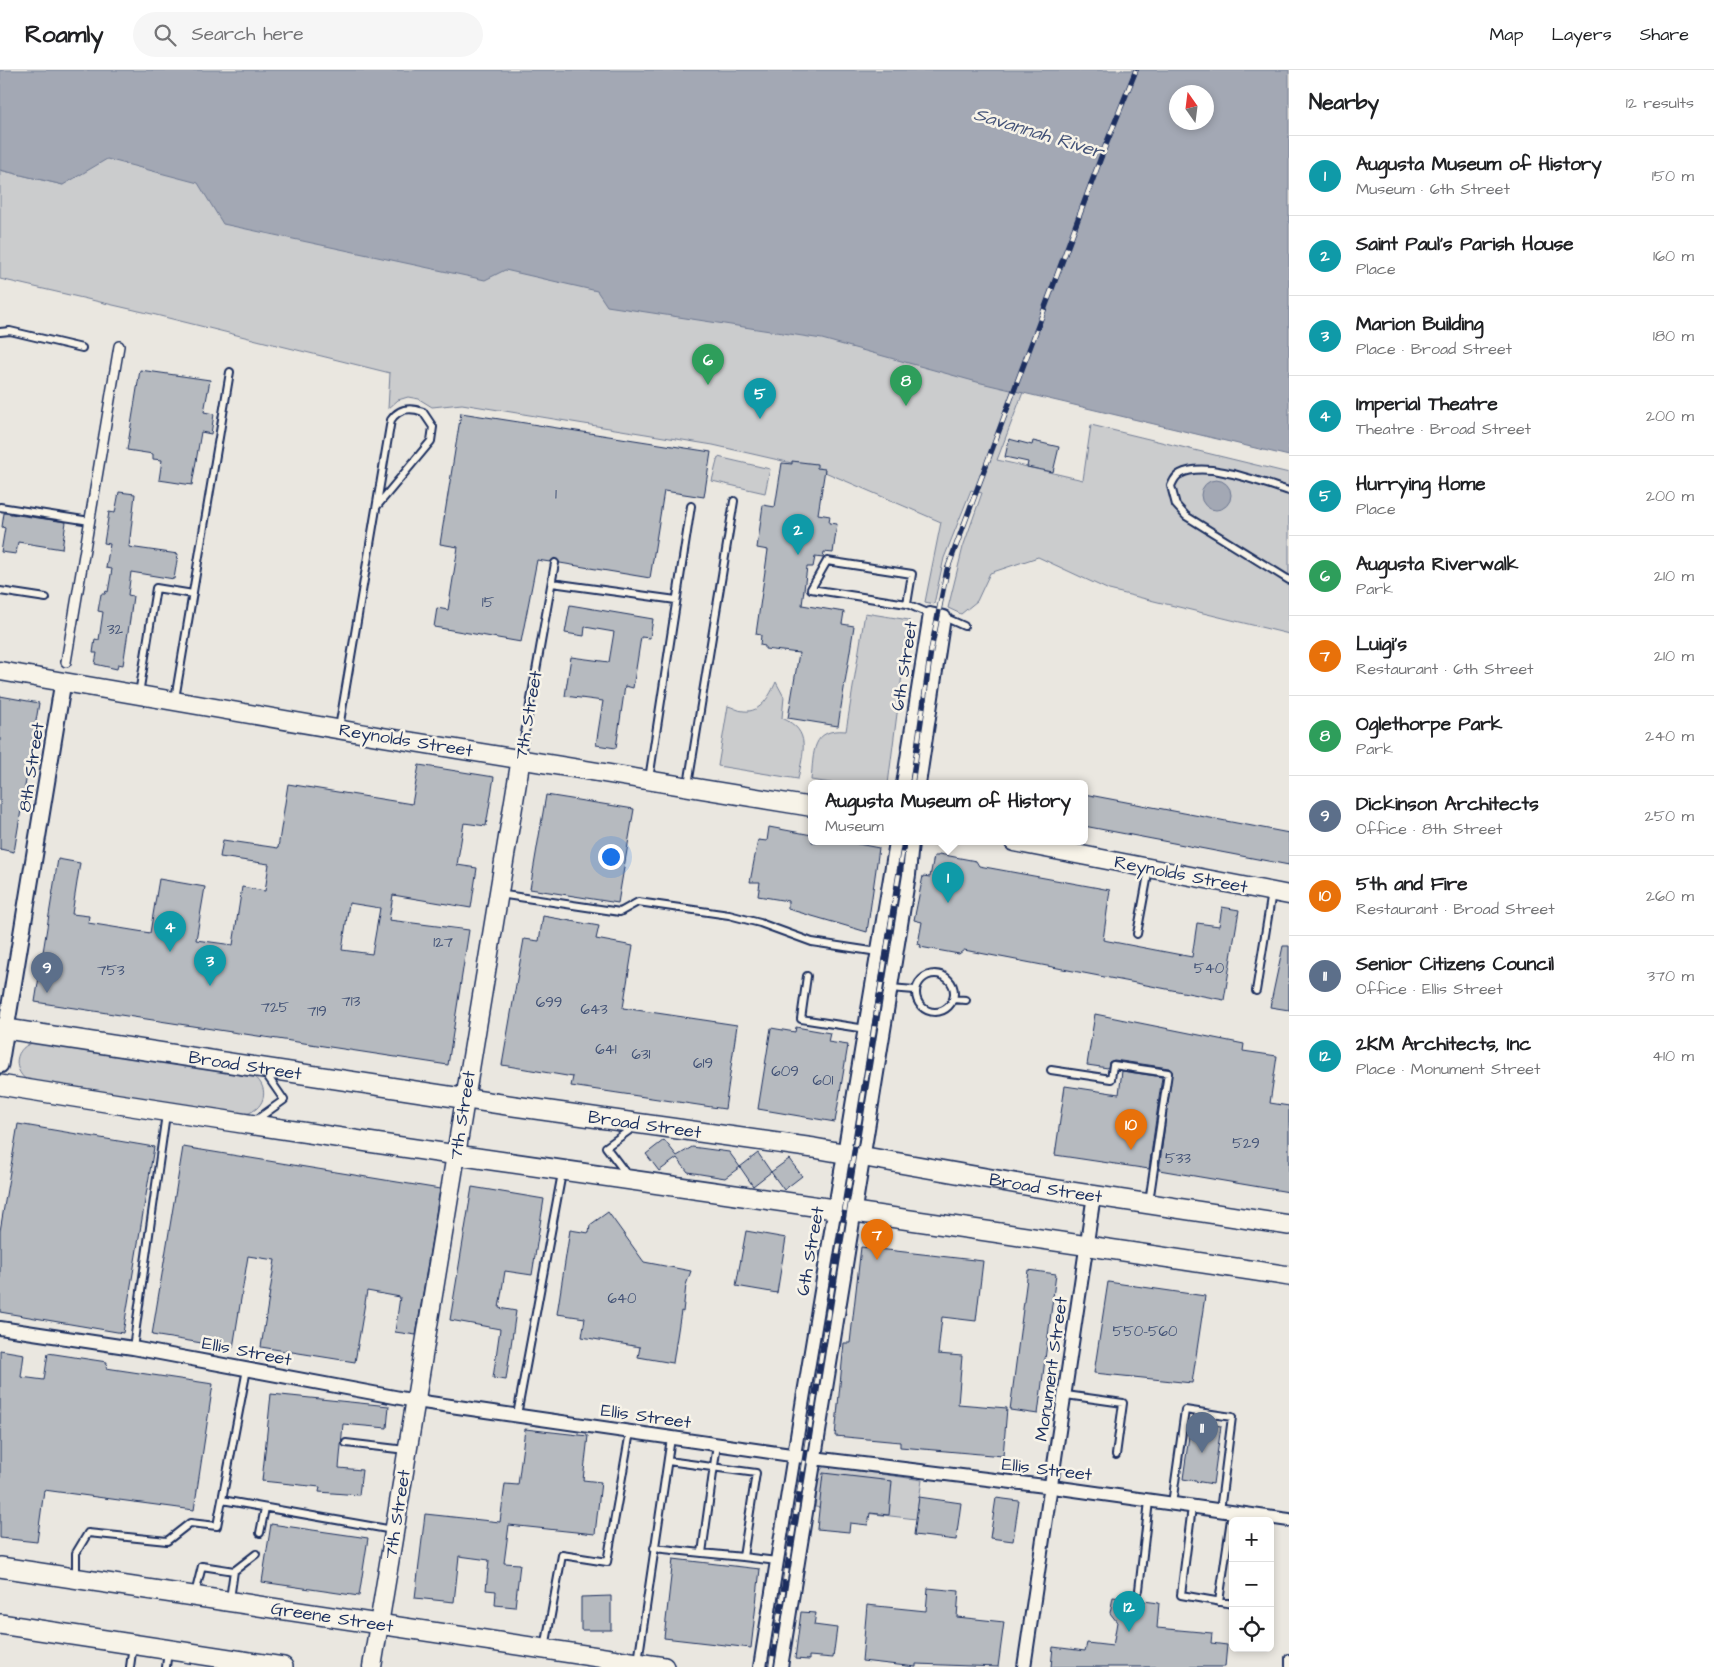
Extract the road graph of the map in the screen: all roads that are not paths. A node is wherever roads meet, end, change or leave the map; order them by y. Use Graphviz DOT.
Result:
graph roads {
  1 [pos="0,332"];
  2 [pos="119,346"];
  3 [pos="82,348"];
  4 [pos="230,372"];
  5 [pos="1289,491"];
  6 [pos="734,501"];
  7 [pos="377,506"];
  8 [pos="691,506"];
  9 [pos="0,507"];
  10 [pos="90,521"];
  11 [pos="556,563"];
  12 [pos="1289,580"];
  13 [pos="552,583"];
  14 [pos="0,591"];
  15 [pos="193,594"];
  16 [pos="46,598"];
  17 [pos="676,600"];
  18 [pos="907,604"];
  19 [pos="930,614"];
  20 [pos="944,617"];
  21 [pos="964,626"];
  22 [pos="66,662"];
  23 [pos="0,671"];
  24 [pos="63,682"];
  25 [pos="139,695"];
  26 [pos="175,701"];
  27 [pos="339,730"];
  28 [pos="521,758"];
  29 [pos="649,780"];
  30 [pos="904,780"];
  31 [pos="920,780"];
  32 [pos="688,786"];
  33 [pos="808,806"];
  34 [pos="896,845"];
  35 [pos="912,845"];
  36 [pos="1030,845"];
  37 [pos="1149,868"];
  38 [pos="1281,893"];
  39 [pos="499,894"];
  40 [pos="1137,934"];
  41 [pos="878,952"];
  42 [pos="807,976"];
  43 [pos="890,988"];
  44 [pos="916,990"];
  45 [pos="1256,991"];
  46 [pos="953,999"];
  47 [pos="966,1000"];
  48 [pos="3,1028"];
  49 [pos="866,1029"];
  50 [pos="0,1065"];
  51 [pos="261,1068"];
  52 [pos="1050,1070"];
  53 [pos="0,1085"];
  54 [pos="465,1098"];
  55 [pos="166,1112"];
  56 [pos="251,1124"];
  57 [pos="639,1124"];
  58 [pos="456,1154"];
  59 [pos="844,1154"];
  60 [pos="863,1157"];
  61 [pos="562,1171"];
  62 [pos="631,1181"];
  63 [pos="1094,1195"];
  64 [pos="1149,1203"];
  65 [pos="844,1211"];
  66 [pos="1289,1225"];
  67 [pos="1087,1245"];
  68 [pos="1289,1276"];
  69 [pos="0,1328"];
  70 [pos="133,1348"];
  71 [pos="247,1369"];
  72 [pos="1066,1396"];
  73 [pos="416,1400"];
  74 [pos="517,1415"];
  75 [pos="630,1432"];
  76 [pos="671,1438"];
  77 [pos="346,1443"];
  78 [pos="717,1444"];
  79 [pos="408,1450"];
  80 [pos="794,1455"];
  81 [pos="1116,1455"];
  82 [pos="814,1458"];
  83 [pos="668,1461"];
  84 [pos="715,1468"];
  85 [pos="1053,1487"];
  86 [pos="222,1500"];
  87 [pos="1150,1501"];
  88 [pos="1172,1504"];
  89 [pos="1192,1507"];
  90 [pos="265,1508"];
  91 [pos="1226,1512"];
  92 [pos="1251,1517"];
  93 [pos="1289,1520"];
  94 [pos="1274,1521"];
  95 [pos="394,1530"];
  96 [pos="260,1533"];
  97 [pos="654,1548"];
  98 [pos="702,1553"];
  99 [pos="256,1554"];
  100 [pos="743,1557"];
  101 [pos="777,1561"];
  102 [pos="0,1567"];
  103 [pos="234,1571"];
  104 [pos="76,1578"];
  105 [pos="1139,1590"];
  106 [pos="195,1596"];
  107 [pos="230,1602"];
  108 [pos="1219,1602"];
  109 [pos="1229,1603"];
  110 [pos="0,1624"];
  111 [pos="379,1624"];
  112 [pos="133,1644"];
  113 [pos="545,1649"];
  114 [pos="167,1658"];
  115 [pos="1289,1658"];
  116 [pos="638,1663"];
  117 [pos="244,1664"];
  118 [pos="1289,1666"];
  119 [pos="130,1667"];
  120 [pos="283,1667"];
  121 [pos="372,1667"];
  122 [pos="664,1667"];
  123 [pos="760,1667"];
  124 [pos="781,1667"];
  125 [pos="1024,1667"];
  1 -- 3 [label="lane"];
  2 -- 10 [label="street"];
  4 -- 15 [label="lane"];
  5 -- 12 [label="lane"];
  6 -- 32 [label="lane"];
  7 -- 7 [label="lane"];
  7 -- 27 [label="lane"];
  8 -- 17 [label="lane"];
  9 -- 10 [label="lane"];
  10 -- 22 [label="street"];
  11 -- 13 [label="lane, 7th Street"];
  13 -- 17 [label="lane"];
  13 -- 28 [label="lane, 7th Street"];
  14 -- 16 [label="lane"];
  15 -- 25 [label="lane"];
  15 -- 26 [label="lane"];
  17 -- 29 [label="lane"];
  18 -- 18 [label="lane"];
  18 -- 19 [label="lane"];
  19 -- 20 [label="street, 6th Street"];
  19 -- 30 [label="street, 6th Street"];
  20 -- 21 [label="lane"];
  20 -- 31 [label="street, 6th Street"];
  23 -- 24 [label="main road, Reynolds Street"];
  24 -- 25 [label="main road, Reynolds Street"];
  24 -- 48 [label="street, 8th Street"];
  25 -- 26 [label="main road, Reynolds Street"];
  26 -- 27 [label="main road, Reynolds Street"];
  27 -- 28 [label="main road, Reynolds Street"];
  28 -- 29 [label="main road, Reynolds Street"];
  28 -- 39 [label="main road, 7th Street"];
  29 -- 32 [label="main road, Reynolds Street"];
  32 -- 33 [label="main road, Reynolds Street"];
  34 -- 41 [label="street, 6th Street"];
  35 -- 43 [label="street, 6th Street"];
  36 -- 37 [label="main road, Reynolds Street"];
  37 -- 38 [label="main road, Reynolds Street"];
  37 -- 40 [label="lane"];
  38 -- 45 [label="lane"];
  39 -- 41 [label="lane"];
  39 -- 54 [label="main road, 7th Street"];
  41 -- 49 [label="street, 6th Street"];
  42 -- 49 [label="lane"];
  43 -- 44 [label="lane"];
  43 -- 60 [label="street, 6th Street"];
  44 -- 46 [label="lane"];
  44 -- 46 [label="lane"];
  46 -- 47 [label="lane"];
  48 -- 50 [label="street, 8th Street"];
  48 -- 51 [label="main road, Broad Street"];
  49 -- 59 [label="street, 6th Street"];
  51 -- 54 [label="main road, Broad Street"];
  51 -- 56 [label="lane"];
  52 -- 64 [label="lane"];
  53 -- 55 [label="main road"];
  54 -- 57 [label="main road, Broad Street"];
  54 -- 58 [label="main road, 7th Street"];
  55 -- 56 [label="main road"];
  55 -- 70 [label="lane"];
  56 -- 58 [label="main road"];
  57 -- 59 [label="main road, Broad Street"];
  57 -- 62 [label="lane"];
  58 -- 61 [label="main road"];
  58 -- 73 [label="main road, 7th Street"];
  59 -- 60 [label="main road, Broad Street"];
  59 -- 65 [label="street, 6th Street"];
  60 -- 63 [label="main road, Broad Street"];
  60 -- 65 [label="street, 6th Street"];
  61 -- 62 [label="main road"];
  61 -- 74 [label="lane"];
  62 -- 65 [label="main road"];
  63 -- 64 [label="main road, Broad Street"];
  63 -- 67 [label="street, Monument Street"];
  64 -- 66 [label="main road, Broad Street"];
  65 -- 67 [label="main road"];
  65 -- 80 [label="street, 6th Street"];
  65 -- 82 [label="street, 6th Street"];
  67 -- 68 [label="main road"];
  67 -- 72 [label="street, Monument Street"];
  69 -- 70 [label="street, Ellis Street"];
  70 -- 71 [label="street, Ellis Street"];
  71 -- 73 [label="street, Ellis Street"];
  71 -- 86 [label="lane"];
  72 -- 81 [label="lane"];
  72 -- 85 [label="street, Monument Street"];
  73 -- 74 [label="street, Ellis Street"];
  73 -- 79 [label="main road, 7th Street"];
  74 -- 75 [label="street, Ellis Street"];
  75 -- 76 [label="street, Ellis Street"];
  75 -- 113 [label="lane"];
  76 -- 78 [label="street, Ellis Street"];
  76 -- 83 [label="lane"];
  77 -- 79 [label="lane"];
  78 -- 80 [label="street, Ellis Street"];
  78 -- 84 [label="lane"];
  79 -- 95 [label="main road, 7th Street"];
  80 -- 82 [label="street, Ellis Street"];
  80 -- 101 [label="street, 6th Street"];
  82 -- 85 [label="street, Ellis Street"];
  82 -- 124 [label="street, 6th Street"];
  83 -- 84 [label="lane"];
  83 -- 97 [label="lane"];
  84 -- 98 [label="lane"];
  84 -- 100 [label="lane"];
  85 -- 87 [label="street, Ellis Street"];
  85 -- 125 [label="street, Monument Street"];
  86 -- 90 [label="lane"];
  86 -- 104 [label="lane"];
  87 -- 88 [label="street, Ellis Street"];
  87 -- 105 [label="lane"];
  88 -- 89 [label="street, Ellis Street"];
  88 -- 91 [label="lane"];
  89 -- 91 [label="street, Ellis Street"];
  89 -- 108 [label="lane"];
  90 -- 95 [label="lane"];
  90 -- 96 [label="lane"];
  91 -- 92 [label="street, Ellis Street"];
  91 -- 108 [label="lane"];
  93 -- 94 [label="street, Ellis Street"];
  95 -- 111 [label="main road, 7th Street"];
  97 -- 98 [label="lane"];
  97 -- 116 [label="lane"];
  98 -- 100 [label="lane"];
  99 -- 103 [label="lane"];
  100 -- 101 [label="lane"];
  101 -- 123 [label="street, 6th Street"];
  102 -- 104 [label="main road, Greene Street"];
  103 -- 106 [label="lane"];
  103 -- 107 [label="lane"];
  104 -- 106 [label="main road, Greene Street"];
  106 -- 107 [label="main road, Greene Street"];
  107 -- 111 [label="main road, Greene Street"];
  108 -- 109 [label="lane"];
  110 -- 112 [label="main road"];
  111 -- 113 [label="main road, Greene Street"];
  111 -- 121 [label="main road, 7th Street"];
  112 -- 114 [label="main road"];
  112 -- 119 [label="lane"];
  113 -- 116 [label="main road, Greene Street"];
  114 -- 117 [label="main road"];
  115 -- 118 [label="lane"];
  116 -- 122 [label="main road, Greene Street"];
  117 -- 120 [label="main road"];
}
